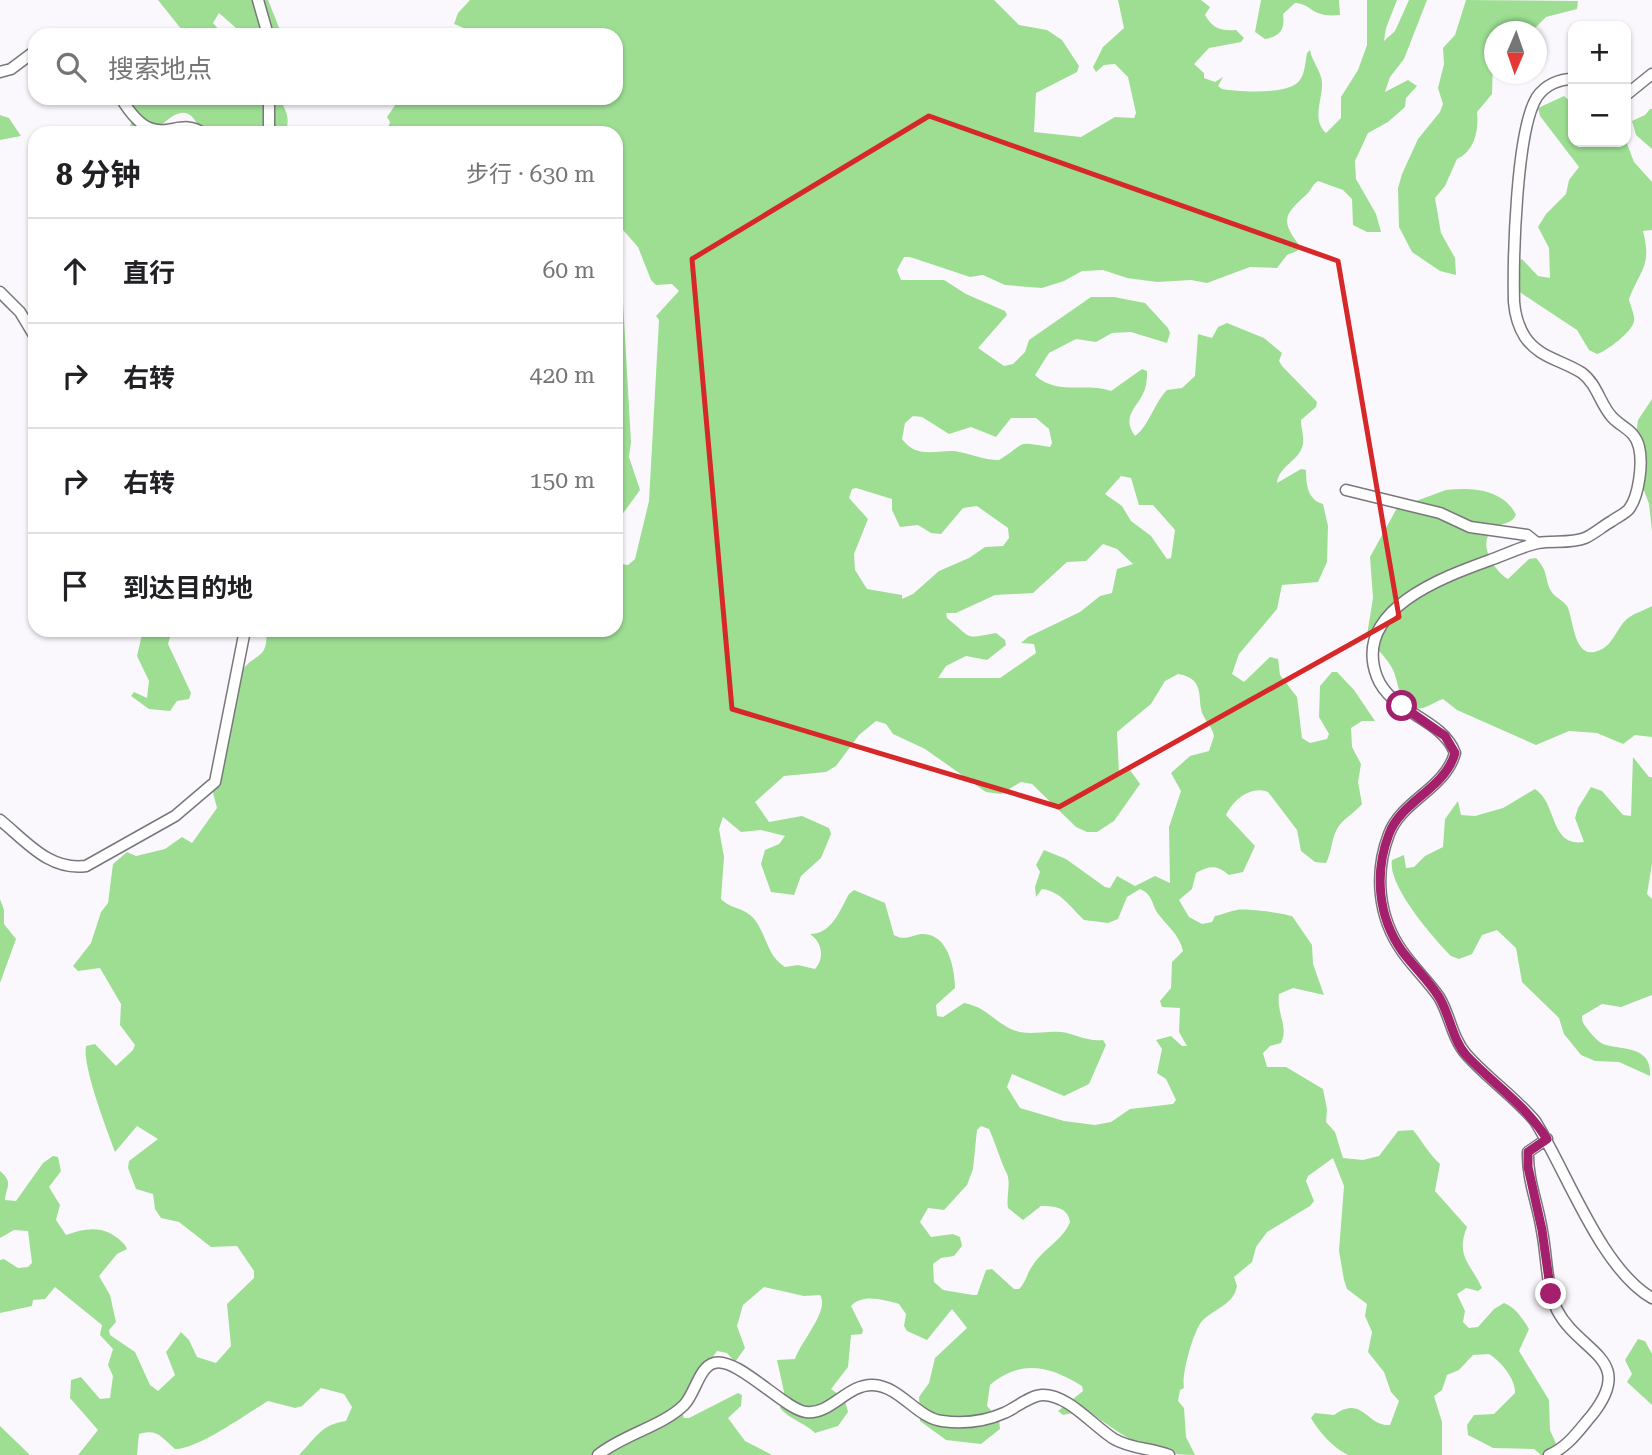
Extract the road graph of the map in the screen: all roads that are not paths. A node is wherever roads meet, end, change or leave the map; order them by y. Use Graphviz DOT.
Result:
graph roads {
  1 [pos="258,0"];
  2 [pos="266,28"];
  3 [pos="28,56"];
  4 [pos="0,72"];
  5 [pos="1652,74"];
  6 [pos="1568,80"];
  7 [pos="1631,91"];
  8 [pos="126,105"];
  9 [pos="269,105"];
  10 [pos="143,126"];
  11 [pos="269,126"];
  12 [pos="0,292"];
  13 [pos="28,326"];
  14 [pos="1346,490"];
  15 [pos="1537,543"];
  16 [pos="243,637"];
  17 [pos="0,820"];
  18 [pos="1547,1139"];
  19 [pos="1652,1298"];
  20 [pos="597,1455"];
  21 [pos="1169,1455"];
  22 [pos="1549,1455"];
  1 -- 2 [label="street"];
  3 -- 4 [label="street"];
  5 -- 7 [label="street"];
  6 -- 15 [label="street"];
  8 -- 10 [label="street"];
  9 -- 11 [label="street"];
  12 -- 13 [label="street"];
  14 -- 15 [label="street"];
  15 -- 18 [label="street"];
  16 -- 17 [label="street"];
  18 -- 19 [label="street"];
  18 -- 22 [label="street"];
  20 -- 21 [label="street"];
}
